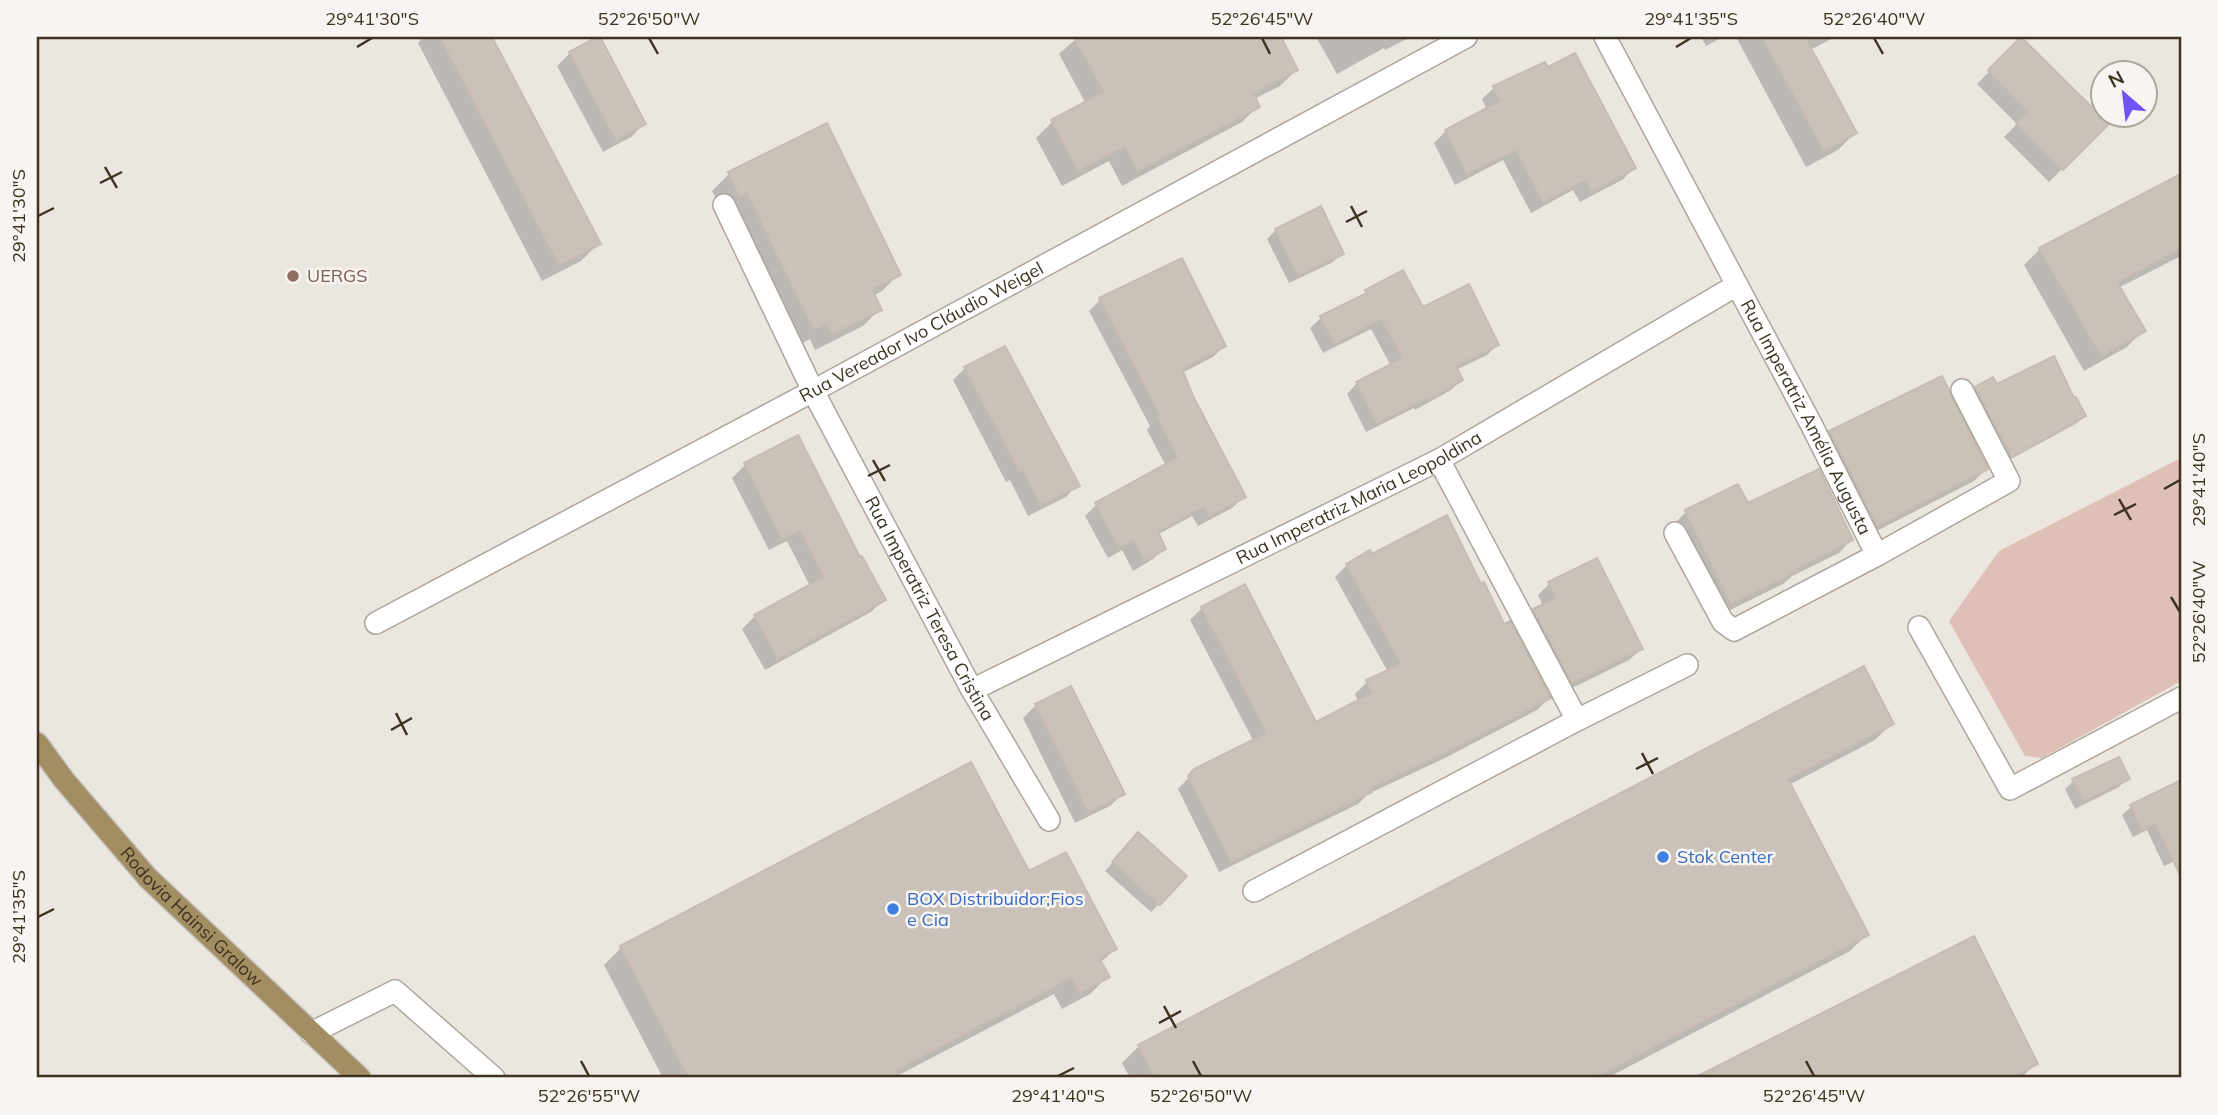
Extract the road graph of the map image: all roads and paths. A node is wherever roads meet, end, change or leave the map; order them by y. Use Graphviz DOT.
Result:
graph roads {
  1 [pos="1466,37"];
  2 [pos="1605,37"];
  3 [pos="724,205"];
  4 [pos="1737,285"];
  5 [pos="1962,390"];
  6 [pos="813,391"];
  7 [pos="1438,460"];
  8 [pos="1675,533"];
  9 [pos="1877,555"];
  10 [pos="376,624"];
  11 [pos="1919,627"];
  12 [pos="1687,665"];
  13 [pos="972,690"];
  14 [pos="2181,698"];
  15 [pos="1577,720"];
  16 [pos="37,743"];
  17 [pos="1049,820"];
  18 [pos="1254,891"];
  19 [pos="311,1033"];
  20 [pos="360,1078"];
  21 [pos="494,1078"];
  1 -- 6 [label="street, Rua Vereador Ivo Cláudio Weigel"];
  2 -- 4 [label="street, Rua Imperatriz Amélia Augusta"];
  3 -- 6 [label="street, Rua Imperatriz Teresa Cristina"];
  4 -- 7 [label="street, Rua Imperatriz Maria Leopoldina"];
  4 -- 9 [label="street, Rua Imperatriz Amélia Augusta"];
  5 -- 9 [label="street"];
  6 -- 10 [label="street, Rua Vereador Ivo Cláudio Weigel"];
  6 -- 13 [label="street, Rua Imperatriz Teresa Cristina"];
  7 -- 13 [label="street, Rua Imperatriz Maria Leopoldina"];
  7 -- 15 [label="street"];
  8 -- 9 [label="street, Rua Imperatriz Amélia Augusta"];
  11 -- 14 [label="street"];
  12 -- 15 [label="street"];
  13 -- 17 [label="street, Rua Imperatriz Teresa Cristina"];
  15 -- 18 [label="street"];
  16 -- 19 [label="main road, Rodovia Hainsi Gralow"];
  19 -- 20 [label="main road, Rodovia Hainsi Gralow"];
  19 -- 21 [label="street"];
}
